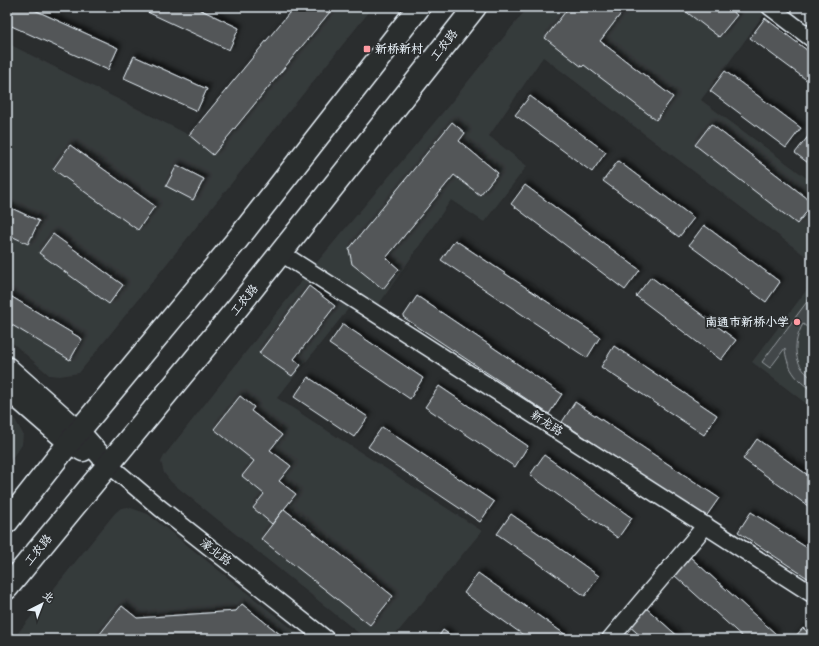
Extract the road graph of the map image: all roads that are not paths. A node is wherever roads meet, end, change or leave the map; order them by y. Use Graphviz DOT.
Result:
graph roads {
  1 [pos="419,7"];
  2 [pos="475,7"];
  3 [pos="770,7"];
  4 [pos="812,39"];
  5 [pos="281,253"];
  6 [pos="7,367"];
  7 [pos="7,389"];
  8 [pos="74,437"];
  9 [pos="108,464"];
  10 [pos="7,522"];
  11 [pos="706,525"];
  12 [pos="7,588"];
  13 [pos="812,594"];
  14 [pos="326,639"];
  15 [pos="610,639"];
  1 -- 8 [label="main road"];
  2 -- 5 [label="main road, 工农路"];
  3 -- 4 [label="street"];
  5 -- 9 [label="main road, 工农路"];
  5 -- 11 [label="street, 新龙路"];
  6 -- 8 [label="street, 濠北路"];
  7 -- 8 [label="street, 濠北路"];
  8 -- 9 [label="street, 濠北路"];
  8 -- 10 [label="main road"];
  9 -- 12 [label="main road, 工农路"];
  9 -- 14 [label="street, 濠北路"];
  11 -- 13 [label="street, 新龙路"];
  11 -- 15 [label="street"];
}
